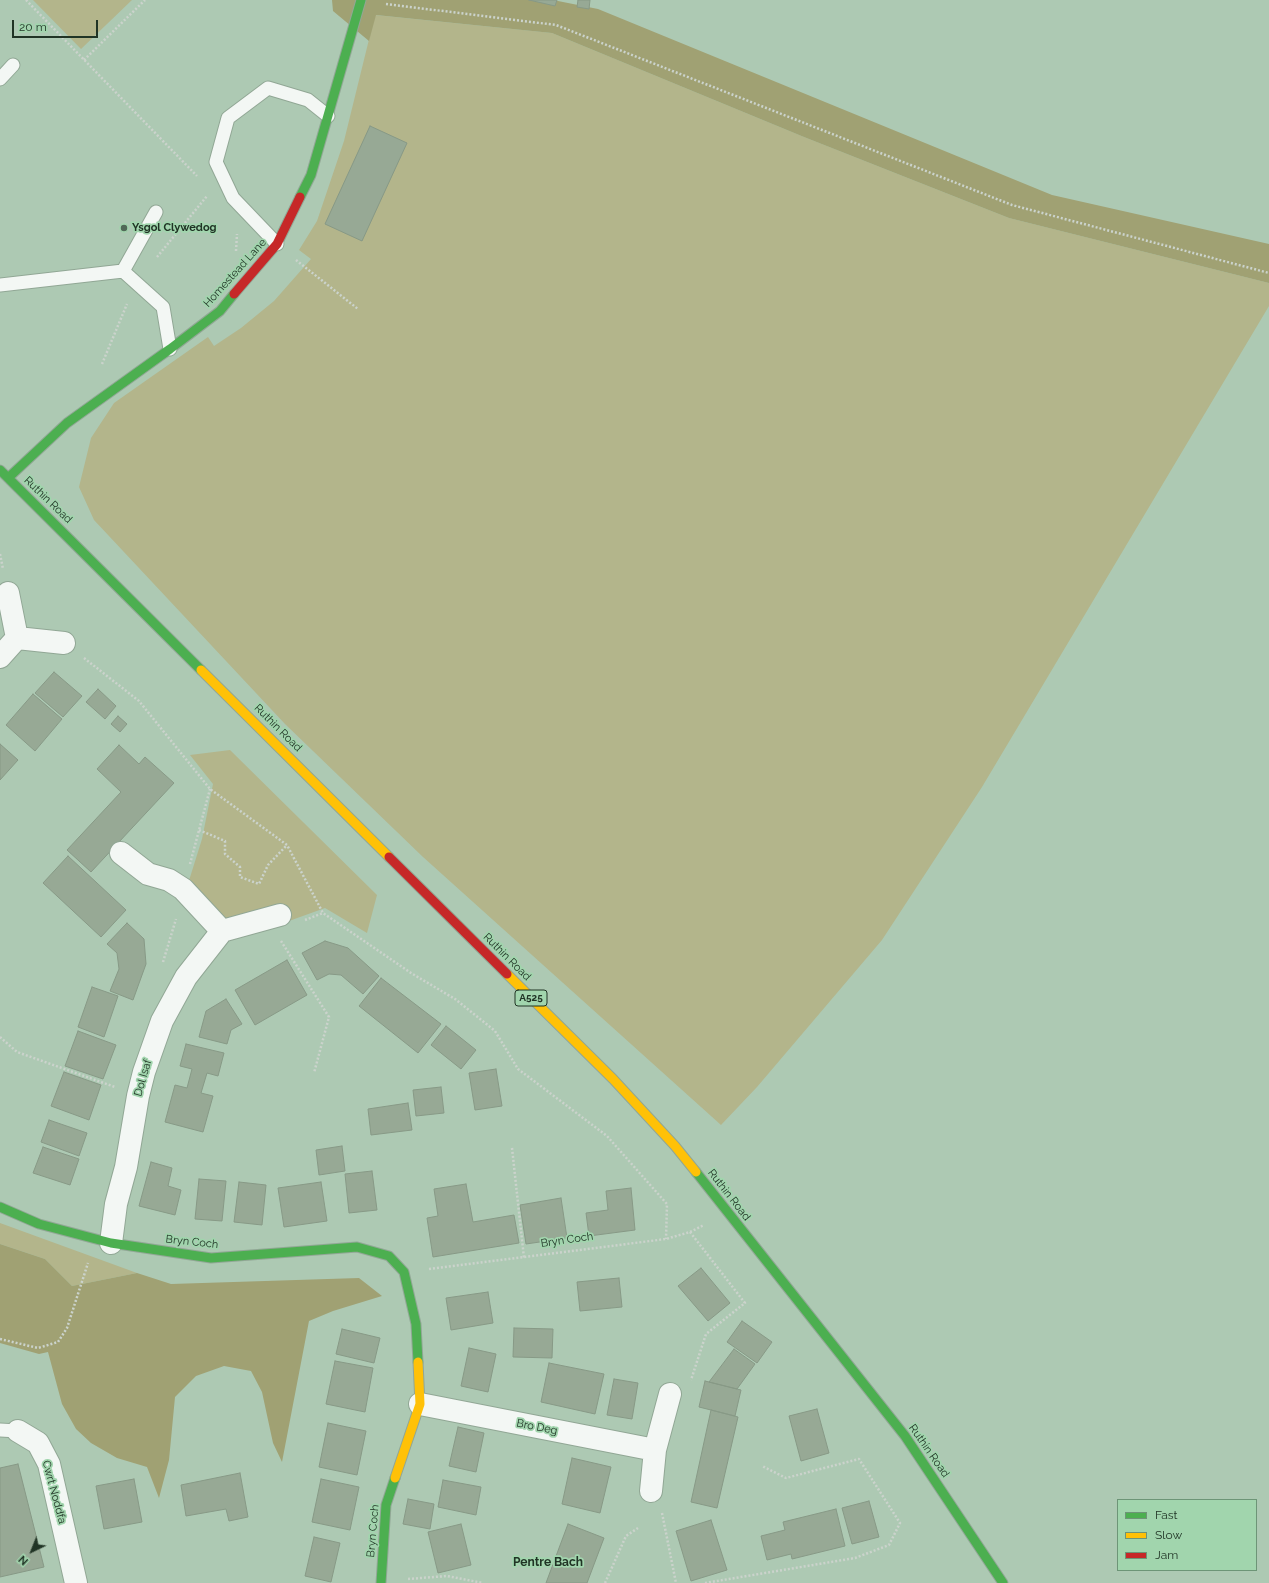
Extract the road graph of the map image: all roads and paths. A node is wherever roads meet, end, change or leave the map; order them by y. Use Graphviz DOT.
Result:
graph roads {
  1 [pos="26,0"];
  2 [pos="146,0"];
  3 [pos="361,0"];
  4 [pos="84,60"];
  5 [pos="13,65"];
  6 [pos="0,79"];
  7 [pos="328,116"];
  8 [pos="200,179"];
  9 [pos="212,191"];
  10 [pos="156,212"];
  11 [pos="237,232"];
  12 [pos="277,244"];
  13 [pos="290,265"];
  14 [pos="123,271"];
  15 [pos="1269,273"];
  16 [pos="248,278"];
  17 [pos="136,283"];
  18 [pos="0,285"];
  19 [pos="358,309"];
  20 [pos="170,349"];
  21 [pos="100,368"];
  22 [pos="0,470"];
  23 [pos="8,478"];
  24 [pos="8,593"];
  25 [pos="17,638"];
  26 [pos="64,643"];
  27 [pos="0,657"];
  28 [pos="210,789"];
  29 [pos="199,830"];
  30 [pos="287,845"];
  31 [pos="121,853"];
  32 [pos="183,889"];
  33 [pos="273,916"];
  34 [pos="222,931"];
  35 [pos="162,964"];
  36 [pos="0,1037"];
  37 [pos="314,1073"];
  38 [pos="138,1096"];
  39 [pos="512,1148"];
  40 [pos="0,1206"];
  41 [pos="727,1212"];
  42 [pos="690,1232"];
  43 [pos="666,1239"];
  44 [pos="103,1241"];
  45 [pos="524,1258"];
  46 [pos="404,1272"];
  47 [pos="0,1339"];
  48 [pos="670,1394"];
  49 [pos="420,1404"];
  50 [pos="9,1431"];
  51 [pos="655,1450"];
  52 [pos="762,1466"];
  53 [pos="651,1491"];
  54 [pos="638,1528"];
  55 [pos="381,1582"];
  56 [pos="999,1582"];
  57 [pos="76,1583"];
  58 [pos="483,1583"];
  59 [pos="605,1583"];
  60 [pos="676,1583"];
  61 [pos="705,1583"];
  1 -- 4 [label="path"];
  2 -- 4 [label="path"];
  3 -- 7 [label="main road, Homestead Lane"];
  3 -- 15 [label="path"];
  4 -- 8 [label="path"];
  5 -- 6 [label="lane"];
  7 -- 12 [label="main road, Homestead Lane"];
  7 -- 12 [label="lane"];
  9 -- 17 [label="path"];
  10 -- 14 [label="lane"];
  11 -- 16 [label="path"];
  12 -- 16 [label="main road, Homestead Lane"];
  13 -- 19 [label="path"];
  14 -- 17 [label="lane"];
  14 -- 18 [label="lane"];
  16 -- 20 [label="main road, Homestead Lane"];
  17 -- 20 [label="lane"];
  17 -- 21 [label="path"];
  20 -- 23 [label="main road, Homestead Lane"];
  22 -- 23 [label="main road, Ruthin Road / A525"];
  23 -- 41 [label="main road, Ruthin Road / A525"];
  24 -- 25 [label="street"];
  25 -- 26 [label="street"];
  25 -- 27 [label="street"];
  26 -- 28 [label="path"];
  28 -- 29 [label="path"];
  28 -- 30 [label="path"];
  29 -- 30 [label="path"];
  29 -- 32 [label="path"];
  30 -- 43 [label="path"];
  31 -- 32 [label="street"];
  32 -- 34 [label="street"];
  32 -- 35 [label="path"];
  33 -- 34 [label="street"];
  33 -- 37 [label="path"];
  34 -- 38 [label="street, Dol Isaf"];
  36 -- 38 [label="path"];
  38 -- 44 [label="street, Dol Isaf"];
  39 -- 45 [label="path"];
  40 -- 44 [label="main road, Bryn Coch"];
  41 -- 42 [label="path, Bryn Coch"];
  41 -- 56 [label="main road, Ruthin Road / A525"];
  42 -- 43 [label="path, Bryn Coch"];
  42 -- 48 [label="path"];
  43 -- 45 [label="path, Bryn Coch"];
  44 -- 46 [label="main road, Bryn Coch"];
  44 -- 47 [label="path"];
  45 -- 46 [label="path, Bryn Coch"];
  46 -- 49 [label="main road, Bryn Coch"];
  48 -- 51 [label="street"];
  49 -- 51 [label="street, Bro Deg"];
  49 -- 55 [label="main road, Bryn Coch"];
  50 -- 57 [label="street, Cwrt Noddfa"];
  51 -- 53 [label="street"];
  52 -- 61 [label="path"];
  53 -- 60 [label="path"];
  54 -- 59 [label="path"];
  55 -- 58 [label="path"];
}
